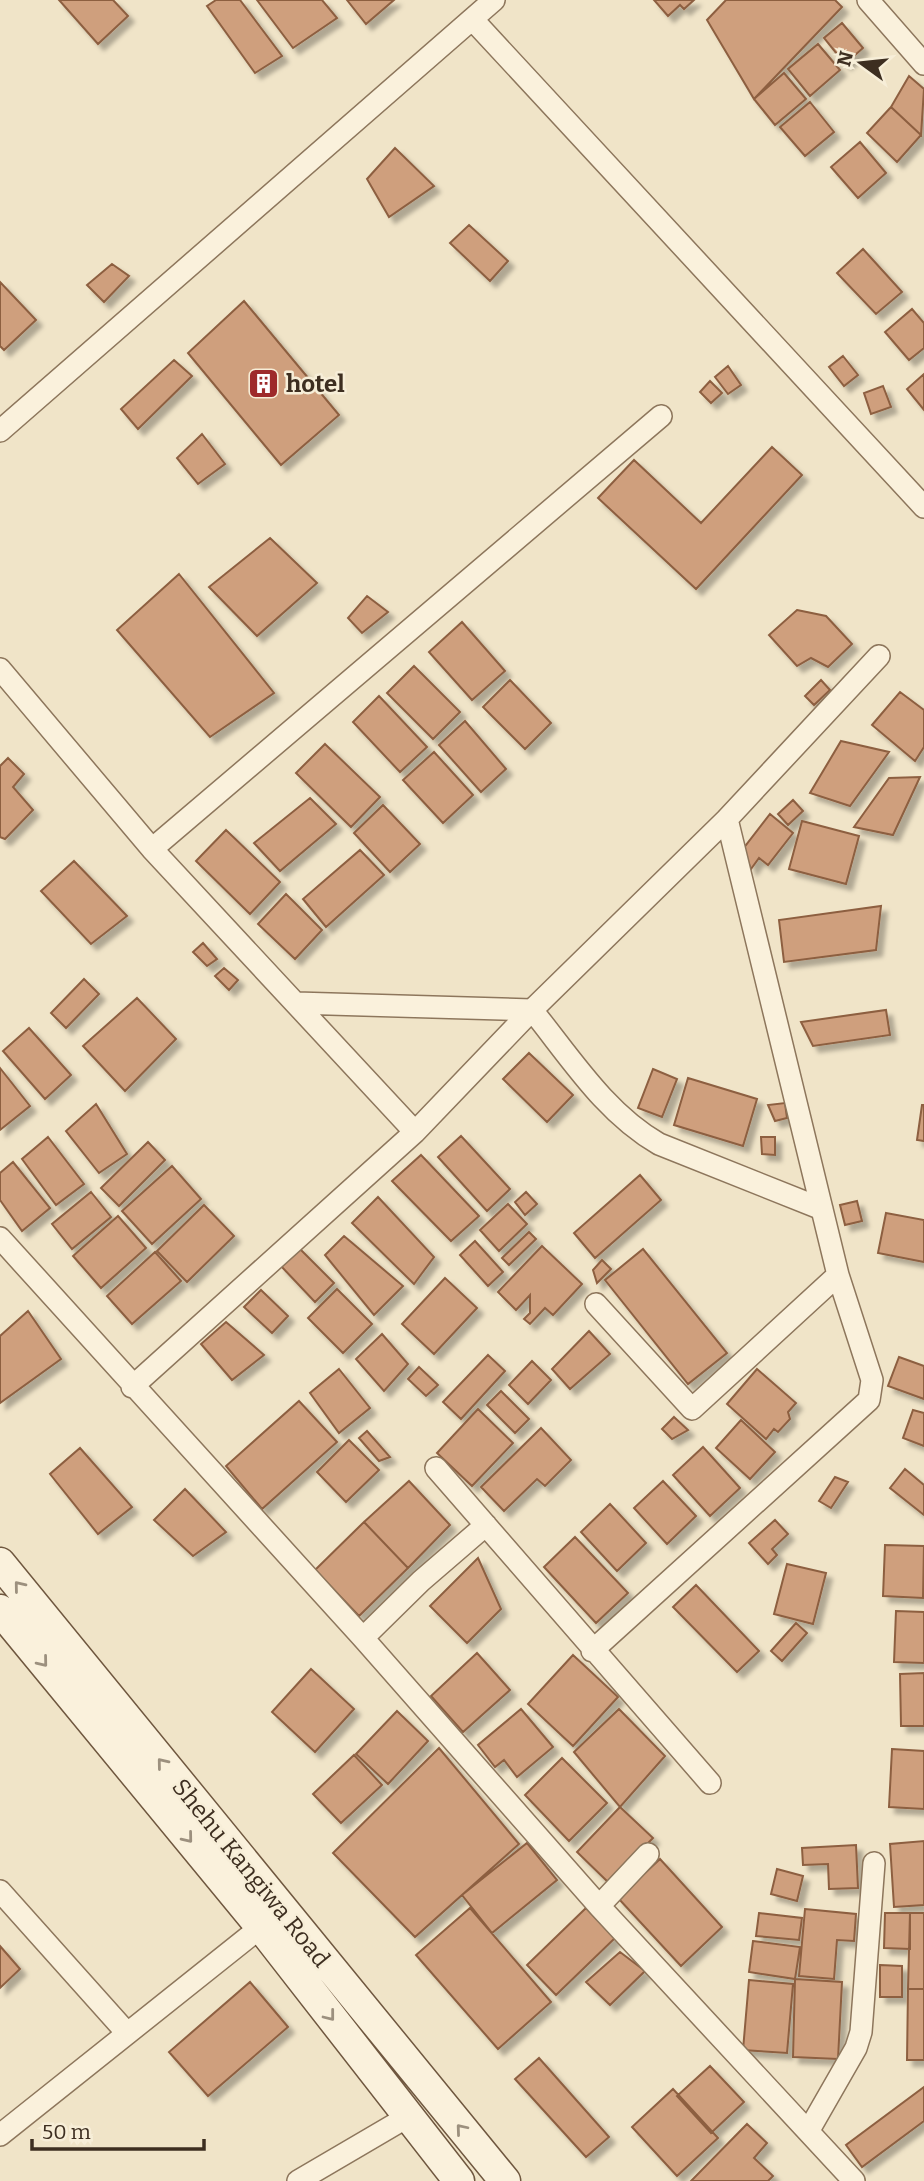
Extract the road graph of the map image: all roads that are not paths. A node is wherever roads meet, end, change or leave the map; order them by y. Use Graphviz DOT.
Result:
graph roads {
  1 [pos="494,0"];
  2 [pos="867,0"];
  3 [pos="473,20"];
  4 [pos="924,64"];
  5 [pos="661,416"];
  6 [pos="0,431"];
  7 [pos="924,507"];
  8 [pos="879,656"];
  9 [pos="0,669"];
  10 [pos="727,819"];
  11 [pos="152,849"];
  12 [pos="296,1003"];
  13 [pos="532,1010"];
  14 [pos="415,1132"];
  15 [pos="822,1209"];
  16 [pos="0,1238"];
  17 [pos="838,1275"];
  18 [pos="596,1304"];
  19 [pos="132,1387"];
  20 [pos="436,1468"];
  21 [pos="486,1525"];
  22 [pos="0,1563"];
  23 [pos="0,1610"];
  24 [pos="363,1638"];
  25 [pos="592,1651"];
  26 [pos="710,1783"];
  27 [pos="648,1854"];
  28 [pos="874,1863"];
  29 [pos="0,1891"];
  30 [pos="599,1906"];
  31 [pos="261,1927"];
  32 [pos="127,2033"];
  33 [pos="408,2116"];
  34 [pos="809,2130"];
  35 [pos="0,2135"];
  36 [pos="298,2181"];
  37 [pos="459,2181"];
  38 [pos="505,2181"];
  39 [pos="854,2181"];
  1 -- 3 [label="street"];
  2 -- 4 [label="street"];
  3 -- 6 [label="street"];
  3 -- 7 [label="street"];
  5 -- 11 [label="street"];
  8 -- 10 [label="street"];
  9 -- 11 [label="street"];
  10 -- 13 [label="street"];
  10 -- 15 [label="street"];
  11 -- 12 [label="street"];
  12 -- 13 [label="street"];
  12 -- 14 [label="street"];
  13 -- 14 [label="street"];
  13 -- 15 [label="street"];
  14 -- 19 [label="street"];
  15 -- 17 [label="street"];
  16 -- 19 [label="street"];
  17 -- 18 [label="street"];
  17 -- 25 [label="street"];
  19 -- 24 [label="street"];
  20 -- 21 [label="street"];
  21 -- 24 [label="street"];
  21 -- 25 [label="street"];
  38 -- 22 [label="main road, Shehu Kangiwa Road, one-way"];
  23 -- 31 [label="main road, Shehu Kangiwa Road, one-way"];
  24 -- 30 [label="street"];
  25 -- 26 [label="street"];
  27 -- 30 [label="street"];
  28 -- 34 [label="street"];
  29 -- 32 [label="street"];
  30 -- 34 [label="street"];
  31 -- 32 [label="street"];
  31 -- 33 [label="main road, Shehu Kangiwa Road, one-way"];
  32 -- 35 [label="street"];
  33 -- 36 [label="street"];
  33 -- 37 [label="main road, Shehu Kangiwa Road"];
  34 -- 39 [label="street"];
}
